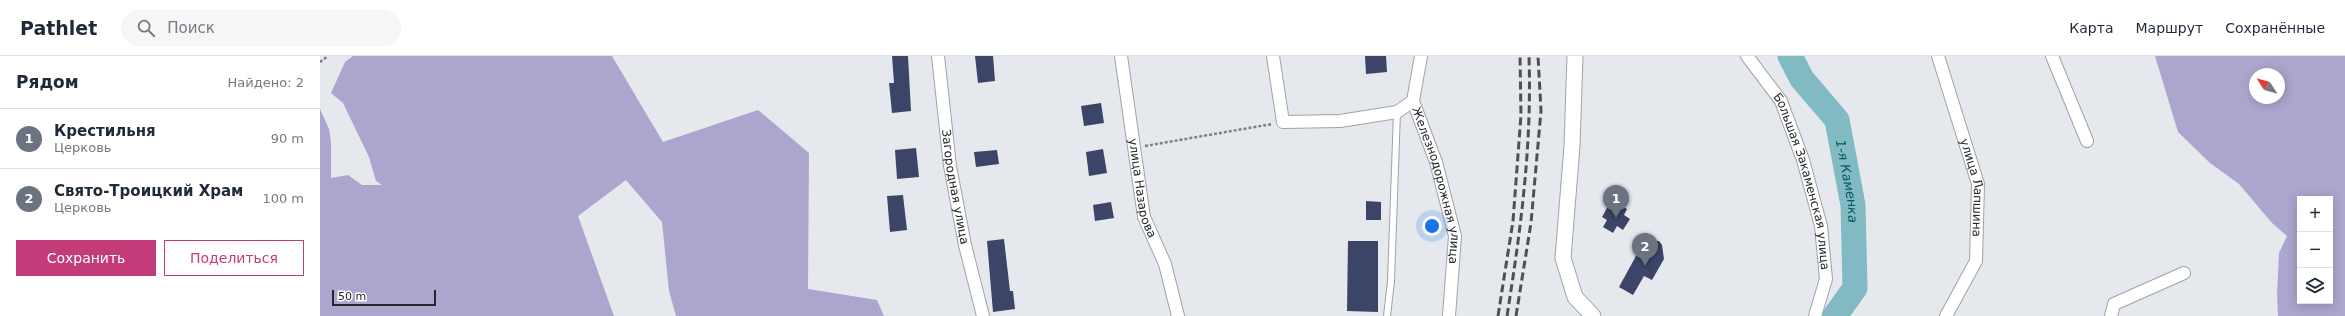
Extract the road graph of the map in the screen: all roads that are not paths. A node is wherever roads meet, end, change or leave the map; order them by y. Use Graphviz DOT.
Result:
graph roads {
  1 [pos="938,56"];
  2 [pos="1121,56"];
  3 [pos="1273,56"];
  4 [pos="1421,56"];
  5 [pos="1575,56"];
  6 [pos="1747,56"];
  7 [pos="1938,56"];
  8 [pos="2052,56"];
  9 [pos="1413,101"];
  10 [pos="1398,112"];
  11 [pos="2087,141"];
  12 [pos="2184,273"];
  13 [pos="983,316"];
  14 [pos="1178,316"];
  15 [pos="1388,316"];
  16 [pos="1449,316"];
  17 [pos="1593,316"];
  18 [pos="1815,316"];
  19 [pos="1946,316"];
  20 [pos="2111,316"];
  1 -- 13 [label="street, Загородная улица"];
  2 -- 14 [label="street, улица Назарова"];
  3 -- 10 [label="street"];
  4 -- 9 [label="street, Железнодорожная улица"];
  5 -- 17 [label="street"];
  6 -- 18 [label="street, Большая Закаменская улица"];
  7 -- 19 [label="street, улица Лапшина"];
  8 -- 11 [label="street"];
  9 -- 10 [label="street"];
  9 -- 16 [label="street, Железнодорожная улица"];
  10 -- 15 [label="lane"];
  12 -- 20 [label="street"];
}
